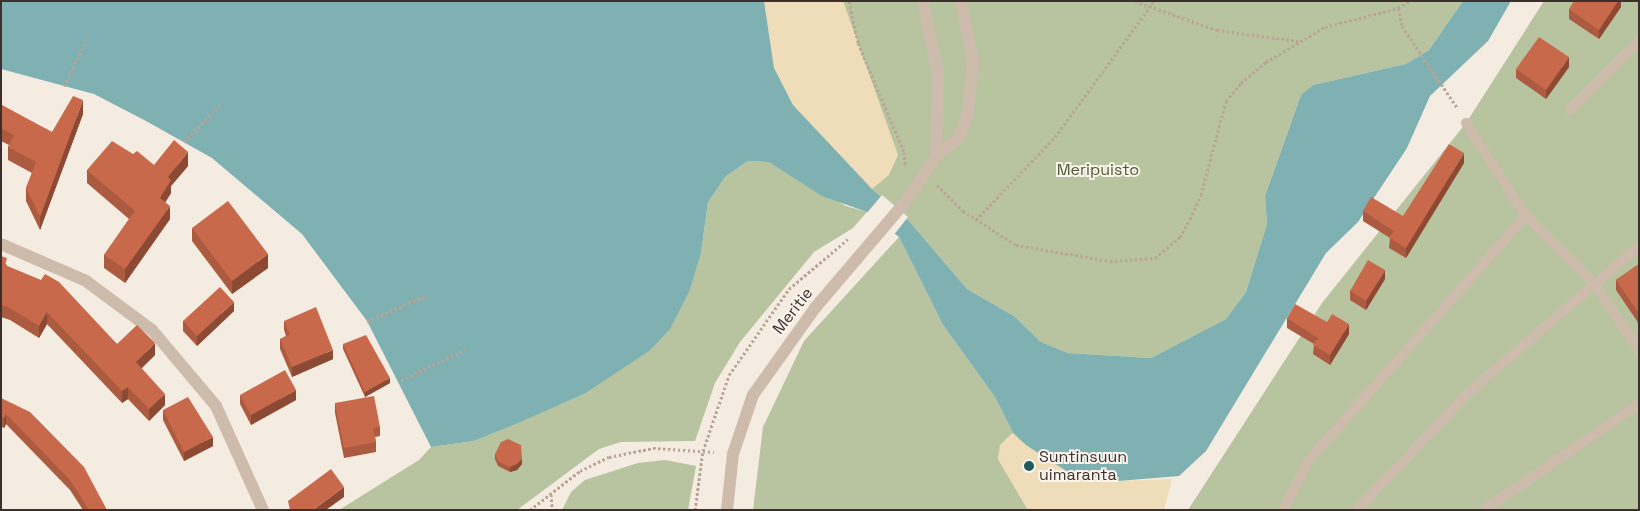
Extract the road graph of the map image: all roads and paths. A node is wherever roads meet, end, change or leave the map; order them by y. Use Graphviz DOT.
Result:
graph roads {
  1 [pos="849,1"];
  2 [pos="923,1"];
  3 [pos="961,1"];
  4 [pos="1135,1"];
  5 [pos="1154,1"];
  6 [pos="1410,1"];
  7 [pos="1398,8"];
  8 [pos="1148,9"];
  9 [pos="86,39"];
  10 [pos="1639,40"];
  11 [pos="1299,41"];
  12 [pos="64,86"];
  13 [pos="222,103"];
  14 [pos="1570,110"];
  15 [pos="1466,123"];
  16 [pos="184,142"];
  17 [pos="936,157"];
  18 [pos="906,164"];
  19 [pos="903,170"];
  20 [pos="926,174"];
  21 [pos="1526,216"];
  22 [pos="976,220"];
  23 [pos="1,244"];
  24 [pos="1639,246"];
  25 [pos="1594,283"];
  26 [pos="428,295"];
  27 [pos="368,322"];
  28 [pos="465,350"];
  29 [pos="1639,350"];
  30 [pos="401,380"];
  31 [pos="1639,404"];
  32 [pos="733,454"];
  33 [pos="551,494"];
  34 [pos="263,510"];
  35 [pos="530,510"];
  36 [pos="552,510"];
  37 [pos="727,510"];
  38 [pos="1283,510"];
  39 [pos="1356,510"];
  40 [pos="1484,510"];
  1 -- 18 [label="path"];
  2 -- 17 [label="street, Meritie"];
  3 -- 17 [label="street, Meritie"];
  4 -- 8 [label="path"];
  5 -- 8 [label="path"];
  6 -- 7 [label="path"];
  7 -- 11 [label="path"];
  7 -- 15 [label="path"];
  8 -- 11 [label="path"];
  8 -- 22 [label="path"];
  9 -- 12 [label="path"];
  10 -- 14 [label="lane"];
  11 -- 22 [label="path"];
  13 -- 16 [label="path"];
  15 -- 21 [label="lane"];
  17 -- 20 [label="street, Meritie"];
  18 -- 19 [label="path"];
  18 -- 20 [label="path"];
  20 -- 22 [label="path"];
  20 -- 32 [label="street, Meritie"];
  21 -- 25 [label="lane"];
  21 -- 38 [label="lane"];
  23 -- 34 [label="street"];
  24 -- 25 [label="lane"];
  25 -- 29 [label="lane"];
  25 -- 39 [label="lane"];
  26 -- 27 [label="path"];
  28 -- 30 [label="path"];
  31 -- 40 [label="lane"];
  32 -- 33 [label="path"];
  32 -- 37 [label="street, Meritie"];
  33 -- 35 [label="path"];
  33 -- 36 [label="path"];
}
